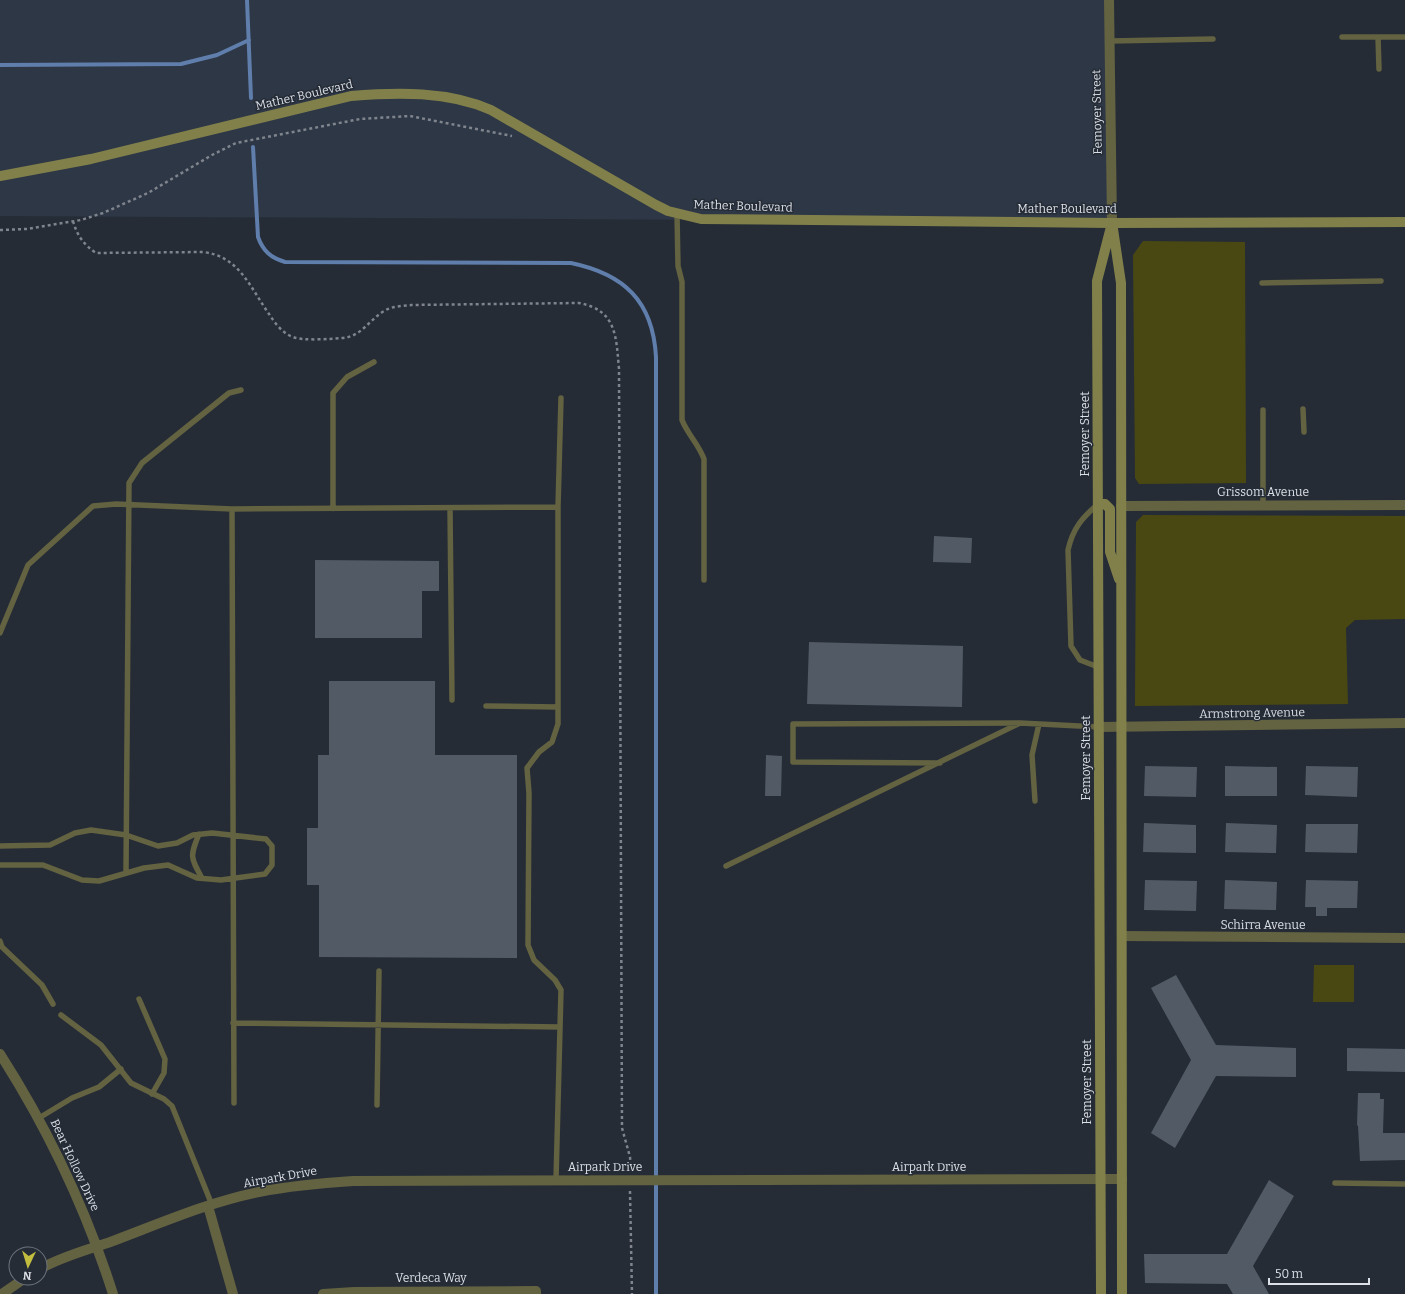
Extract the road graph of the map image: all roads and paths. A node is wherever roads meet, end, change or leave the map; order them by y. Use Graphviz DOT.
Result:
graph roads {
  1 [pos="1109,0"];
  2 [pos="1342,37"];
  3 [pos="1378,37"];
  4 [pos="1405,37"];
  5 [pos="1213,39"];
  6 [pos="1110,41"];
  7 [pos="1379,69"];
  8 [pos="520,138"];
  9 [pos="0,176"];
  10 [pos="678,214"];
  11 [pos="73,221"];
  12 [pos="1405,222"];
  13 [pos="1112,223"];
  14 [pos="0,230"];
  15 [pos="1381,281"];
  16 [pos="1262,283"];
  17 [pos="374,362"];
  18 [pos="241,390"];
  19 [pos="561,398"];
  20 [pos="1303,409"];
  21 [pos="1263,410"];
  22 [pos="1304,432"];
  23 [pos="1098,504"];
  24 [pos="128,505"];
  25 [pos="1405,505"];
  26 [pos="1121,506"];
  27 [pos="1263,506"];
  28 [pos="558,507"];
  29 [pos="333,508"];
  30 [pos="450,508"];
  31 [pos="232,509"];
  32 [pos="704,580"];
  33 [pos="1122,588"];
  34 [pos="0,633"];
  35 [pos="1098,667"];
  36 [pos="452,700"];
  37 [pos="486,706"];
  38 [pos="558,707"];
  39 [pos="1020,723"];
  40 [pos="1405,723"];
  41 [pos="1039,724"];
  42 [pos="1099,727"];
  43 [pos="1121,728"];
  44 [pos="940,763"];
  45 [pos="1035,801"];
  46 [pos="199,834"];
  47 [pos="233,834"];
  48 [pos="126,835"];
  49 [pos="0,846"];
  50 [pos="0,865"];
  51 [pos="726,866"];
  52 [pos="126,873"];
  53 [pos="202,878"];
  54 [pos="233,878"];
  55 [pos="1122,936"];
  56 [pos="1405,938"];
  57 [pos="0,941"];
  58 [pos="379,972"];
  59 [pos="139,999"];
  60 [pos="53,1004"];
  61 [pos="61,1015"];
  62 [pos="233,1023"];
  63 [pos="379,1024"];
  64 [pos="560,1027"];
  65 [pos="0,1054"];
  66 [pos="121,1069"];
  67 [pos="152,1094"];
  68 [pos="234,1103"];
  69 [pos="377,1105"];
  70 [pos="39,1118"];
  71 [pos="631,1165"];
  72 [pos="1100,1179"];
  73 [pos="1122,1179"];
  74 [pos="556,1180"];
  75 [pos="1335,1183"];
  76 [pos="1405,1184"];
  77 [pos="630,1198"];
  78 [pos="210,1206"];
  79 [pos="98,1247"];
  80 [pos="48,1264"];
  81 [pos="14,1286"];
  82 [pos="436,1292"];
  83 [pos="2,1294"];
  84 [pos="113,1294"];
  85 [pos="234,1294"];
  86 [pos="323,1294"];
  87 [pos="536,1294"];
  88 [pos="632,1294"];
  89 [pos="1102,1294"];
  90 [pos="1122,1294"];
  1 -- 6 [label="street, Femoyer Street"];
  2 -- 3 [label="lane"];
  3 -- 4 [label="lane"];
  3 -- 7 [label="lane"];
  5 -- 6 [label="lane"];
  6 -- 13 [label="street, Femoyer Street"];
  8 -- 11 [label="path"];
  9 -- 10 [label="street, Mather Boulevard"];
  10 -- 13 [label="street, Mather Boulevard"];
  10 -- 32 [label="lane"];
  11 -- 14 [label="path"];
  11 -- 71 [label="path"];
  12 -- 13 [label="street, Mather Boulevard"];
  13 -- 23 [label="street, Femoyer Street"];
  13 -- 26 [label="street, Femoyer Street"];
  15 -- 16 [label="lane"];
  17 -- 29 [label="lane"];
  18 -- 24 [label="lane"];
  19 -- 28 [label="lane"];
  20 -- 22 [label="lane"];
  21 -- 27 [label="lane"];
  23 -- 33 [label="street"];
  23 -- 35 [label="street, Femoyer Street"];
  23 -- 35 [label="lane"];
  24 -- 31 [label="lane"];
  24 -- 34 [label="lane"];
  24 -- 48 [label="lane"];
  25 -- 27 [label="street, Grissom Avenue"];
  26 -- 27 [label="street, Grissom Avenue"];
  26 -- 33 [label="street, Femoyer Street"];
  28 -- 30 [label="lane"];
  28 -- 38 [label="lane"];
  29 -- 30 [label="lane"];
  29 -- 31 [label="lane"];
  30 -- 36 [label="lane"];
  31 -- 47 [label="lane"];
  33 -- 43 [label="street, Femoyer Street"];
  35 -- 42 [label="street, Femoyer Street"];
  37 -- 38 [label="lane"];
  38 -- 64 [label="lane"];
  39 -- 41 [label="lane"];
  39 -- 44 [label="lane"];
  39 -- 44 [label="lane"];
  40 -- 43 [label="street, Armstrong Avenue"];
  41 -- 42 [label="lane"];
  41 -- 45 [label="lane"];
  42 -- 43 [label="street, Armstrong Avenue"];
  42 -- 72 [label="street, Femoyer Street"];
  43 -- 55 [label="street, Femoyer Street"];
  44 -- 51 [label="lane"];
  46 -- 47 [label="lane"];
  46 -- 48 [label="lane"];
  46 -- 53 [label="lane"];
  47 -- 54 [label="lane"];
  47 -- 54 [label="lane"];
  48 -- 49 [label="lane"];
  48 -- 52 [label="lane"];
  50 -- 52 [label="lane"];
  52 -- 53 [label="lane"];
  53 -- 54 [label="lane"];
  54 -- 62 [label="lane"];
  55 -- 56 [label="street, Schirra Avenue"];
  55 -- 73 [label="street, Femoyer Street"];
  57 -- 60 [label="lane"];
  58 -- 63 [label="lane"];
  59 -- 67 [label="lane"];
  61 -- 66 [label="lane"];
  62 -- 63 [label="lane"];
  62 -- 68 [label="lane"];
  63 -- 64 [label="lane"];
  63 -- 69 [label="lane"];
  64 -- 74 [label="lane"];
  65 -- 70 [label="street, Bear Hollow Drive"];
  66 -- 67 [label="lane"];
  66 -- 70 [label="lane"];
  67 -- 78 [label="lane"];
  70 -- 79 [label="street, Bear Hollow Drive"];
  72 -- 73 [label="street, Airpark Drive"];
  72 -- 74 [label="street, Airpark Drive"];
  72 -- 89 [label="street, Femoyer Street"];
  73 -- 90 [label="street, Femoyer Street"];
  74 -- 78 [label="street, Airpark Drive"];
  75 -- 76 [label="lane"];
  77 -- 88 [label="path"];
  78 -- 79 [label="street, Airpark Drive"];
  78 -- 85 [label="street"];
  79 -- 80 [label="street, Airpark Drive"];
  79 -- 84 [label="street, Bear Hollow Drive"];
  81 -- 83 [label="street"];
  82 -- 86 [label="street, Verdeca Way"];
  82 -- 87 [label="street, Verdeca Way"];
}
